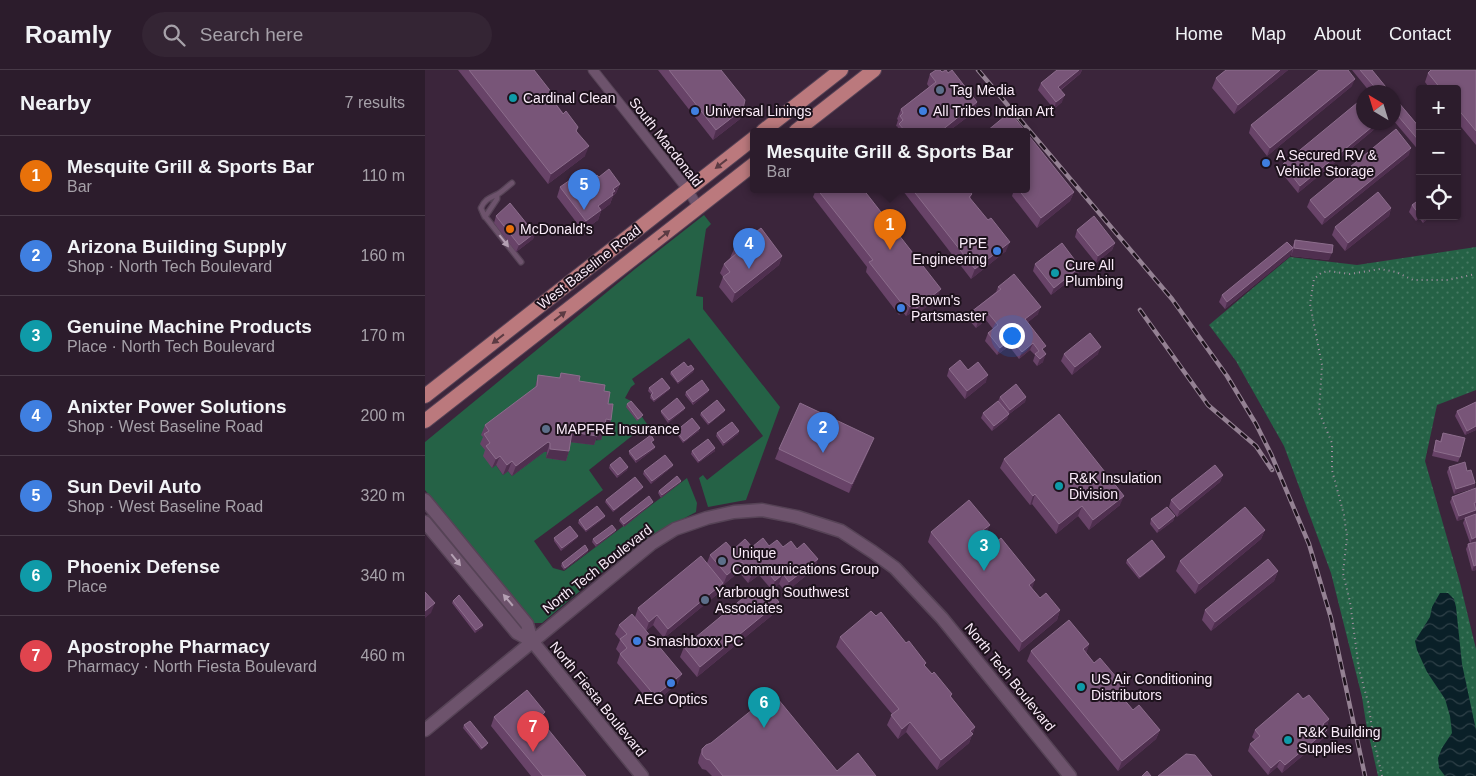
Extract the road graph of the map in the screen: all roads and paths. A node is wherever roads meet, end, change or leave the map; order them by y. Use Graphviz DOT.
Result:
graph roads {
  1 [pos="593,70"];
  2 [pos="874,70"];
  3 [pos="839,72"];
  4 [pos="849,90"];
  5 [pos="767,128"];
  6 [pos="800,128"];
  7 [pos="750,141"];
  8 [pos="750,167"];
  9 [pos="512,183"];
  10 [pos="688,190"];
  11 [pos="497,195"];
  12 [pos="698,207"];
  13 [pos="485,217"];
  14 [pos="521,262"];
  15 [pos="1476,274"];
  16 [pos="516,324"];
  17 [pos="425,396"];
  18 [pos="451,401"];
  19 [pos="425,421"];
  20 [pos="425,500"];
  21 [pos="425,522"];
  22 [pos="477,563"];
  23 [pos="468,575"];
  24 [pos="532,641"];
  25 [pos="425,730"];
  26 [pos="642,776"];
  27 [pos="1070,776"];
  28 [pos="1382,776"];
  1 -- 10 [label="street, South Macdonald"];
  2 -- 4 [label="main road"];
  3 -- 4 [label="main road"];
  3 -- 5 [label="main road"];
  4 -- 6 [label="main road"];
  7 -- 10 [label="main road, West Baseline Road, one-way"];
  8 -- 12 [label="main road, West Baseline Road"];
  9 -- 11 [label="lane"];
  10 -- 12 [label="street, South Macdonald"];
  10 -- 16 [label="main road, West Baseline Road"];
  11 -- 13 [label="lane"];
  11 -- 13 [label="lane"];
  18 -- 12 [label="main road, West Baseline Road, one-way"];
  13 -- 14 [label="lane, one-way"];
  15 -- 28 [label="path"];
  16 -- 17 [label="main road, West Baseline Road, one-way"];
  16 -- 18 [label="main road"];
  18 -- 19 [label="main road, West Baseline Road"];
  20 -- 22 [label="street, North Fiesta Boulevard"];
  21 -- 23 [label="street, North Fiesta Boulevard, one-way"];
  22 -- 23 [label="street"];
  24 -- 22 [label="street, North Fiesta Boulevard, one-way"];
  23 -- 24 [label="street, North Fiesta Boulevard"];
  24 -- 25 [label="street, North Tech Boulevard"];
  24 -- 26 [label="street, North Fiesta Boulevard"];
  24 -- 27 [label="street, North Tech Boulevard"];
}
